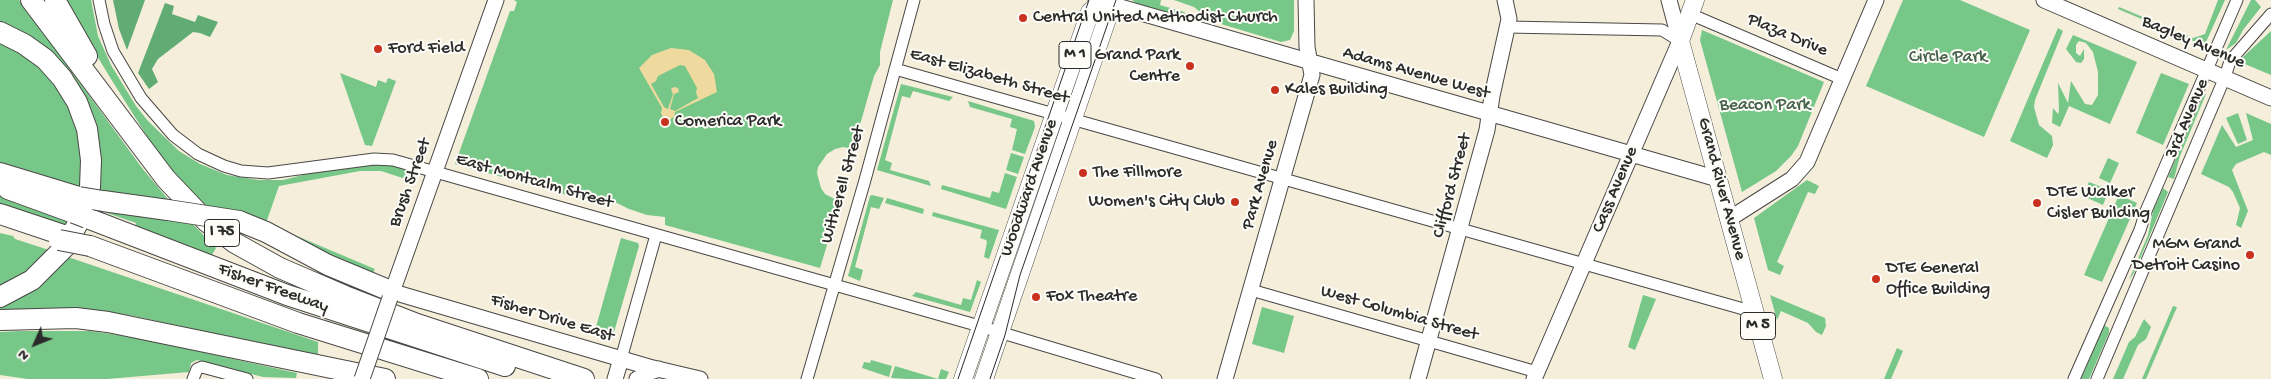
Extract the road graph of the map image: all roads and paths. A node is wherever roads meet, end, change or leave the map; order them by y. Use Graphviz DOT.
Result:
graph roads {
  1 [pos="31,0"];
  2 [pos="55,0"];
  3 [pos="99,0"];
  4 [pos="496,0"];
  5 [pos="914,0"];
  6 [pos="1306,0"];
  7 [pos="1505,0"];
  8 [pos="1669,0"];
  9 [pos="1876,0"];
  10 [pos="2044,0"];
  11 [pos="2237,0"];
  12 [pos="1102,1"];
  13 [pos="1692,7"];
  14 [pos="2271,14"];
  15 [pos="1507,27"];
  16 [pos="0,32"];
  17 [pos="1680,40"];
  18 [pos="1309,61"];
  19 [pos="895,69"];
  20 [pos="2207,69"];
  21 [pos="2225,77"];
  22 [pos="1842,79"];
  23 [pos="2271,98"];
  24 [pos="1055,114"];
  25 [pos="1490,115"];
  26 [pos="1074,120"];
  27 [pos="130,131"];
  28 [pos="1631,154"];
  29 [pos="0,173"];
  30 [pos="435,173"];
  31 [pos="1282,178"];
  32 [pos="1718,179"];
  33 [pos="2158,182"];
  34 [pos="0,186"];
  35 [pos="2175,193"];
  36 [pos="80,210"];
  37 [pos="0,214"];
  38 [pos="1729,219"];
  39 [pos="0,227"];
  40 [pos="1461,229"];
  41 [pos="656,235"];
  42 [pos="61,238"];
  43 [pos="1584,264"];
  44 [pos="834,285"];
  45 [pos="1251,290"];
  46 [pos="392,295"];
  47 [pos="0,297"];
  48 [pos="1754,312"];
  49 [pos="0,320"];
  50 [pos="2099,320"];
  51 [pos="981,327"];
  52 [pos="1000,333"];
  53 [pos="2116,334"];
  54 [pos="1428,341"];
  55 [pos="621,359"];
  56 [pos="661,369"];
  57 [pos="1536,376"];
  58 [pos="615,377"];
  59 [pos="2075,378"];
  60 [pos="193,379"];
  61 [pos="247,379"];
  62 [pos="362,379"];
  63 [pos="385,379"];
  64 [pos="478,379"];
  65 [pos="551,379"];
  66 [pos="584,379"];
  67 [pos="638,379"];
  68 [pos="700,379"];
  69 [pos="808,379"];
  70 [pos="963,379"];
  71 [pos="984,379"];
  72 [pos="1156,379"];
  73 [pos="1225,379"];
  74 [pos="1418,379"];
  75 [pos="1772,379"];
  76 [pos="2097,379"];
  1 -- 27 [label="highway, I 75"];
  2 -- 27 [label="highway"];
  3 -- 30 [label="street, East Montcalm Street"];
  4 -- 30 [label="street, Brush Street"];
  5 -- 19 [label="street, Witherell Street"];
  6 -- 18 [label="street, Park Avenue"];
  7 -- 15 [label="street, Clifford Street"];
  8 -- 17 [label="street, Grand River Avenue"];
  9 -- 22 [label="street"];
  10 -- 20 [label="street, Bagley Avenue"];
  11 -- 20 [label="street, 3rd Avenue"];
  12 -- 18 [label="street, Adams Avenue West"];
  12 -- 24 [label="main road, Woodward Avenue / M 1"];
  12 -- 26 [label="main road, Woodward Avenue / M 1"];
  13 -- 17 [label="main road, Cass Avenue"];
  13 -- 22 [label="street, Plaza Drive"];
  14 -- 21 [label="street, 3rd Avenue"];
  15 -- 17 [label="street"];
  15 -- 25 [label="street, Clifford Street"];
  16 -- 47 [label="highway"];
  17 -- 28 [label="street, Cass Avenue"];
  17 -- 32 [label="main road, Grand River Avenue / M 5"];
  18 -- 25 [label="street, Adams Avenue West"];
  18 -- 31 [label="street, Park Avenue"];
  19 -- 24 [label="street, East Elizabeth Street"];
  19 -- 44 [label="street, Witherell Street"];
  20 -- 21 [label="street, Bagley Avenue"];
  20 -- 33 [label="street, 3rd Avenue"];
  21 -- 23 [label="street, Bagley Avenue"];
  21 -- 35 [label="street, 3rd Avenue"];
  22 -- 38 [label="street"];
  24 -- 26 [label="street, East Elizabeth Street"];
  24 -- 51 [label="main road, Woodward Avenue / M 1"];
  25 -- 28 [label="street, Adams Avenue West"];
  25 -- 40 [label="street, Clifford Street"];
  26 -- 31 [label="street, East Elizabeth Street"];
  26 -- 52 [label="main road, Woodward Avenue / M 1"];
  27 -- 66 [label="highway, I 75"];
  28 -- 32 [label="street, Adams Avenue West"];
  28 -- 43 [label="street, Cass Avenue"];
  29 -- 36 [label="highway"];
  30 -- 41 [label="street, East Montcalm Street"];
  30 -- 46 [label="street, Brush Street"];
  31 -- 40 [label="street, East Elizabeth Street"];
  31 -- 45 [label="street, Park Avenue"];
  32 -- 38 [label="main road, Grand River Avenue / M 5"];
  33 -- 35 [label="street, 3rd Avenue"];
  33 -- 50 [label="street, 3rd Avenue"];
  34 -- 36 [label="highway, Fisher Freeway"];
  35 -- 53 [label="street, 3rd Avenue"];
  36 -- 46 [label="highway, bridge"];
  36 -- 65 [label="highway, Fisher Freeway"];
  37 -- 42 [label="highway"];
  38 -- 48 [label="main road, Grand River Avenue / M 5"];
  39 -- 42 [label="highway"];
  40 -- 43 [label="street, East Elizabeth Street"];
  40 -- 54 [label="street, Clifford Street"];
  41 -- 44 [label="street, East Montcalm Street"];
  41 -- 55 [label="street"];
  42 -- 64 [label="highway, Fisher Freeway, bridge"];
  43 -- 48 [label="street, East Elizabeth Street"];
  43 -- 57 [label="street, Cass Avenue"];
  44 -- 51 [label="street, East Montcalm Street"];
  44 -- 69 [label="street, Witherell Street"];
  45 -- 54 [label="street, West Columbia Street"];
  45 -- 73 [label="street, Park Avenue"];
  46 -- 55 [label="street, Fisher Drive East"];
  46 -- 62 [label="street, Brush Street, bridge"];
  48 -- 75 [label="main road, Grand River Avenue / M 5"];
  49 -- 63 [label="highway"];
  50 -- 53 [label="street"];
  50 -- 59 [label="street, 3rd Avenue"];
  51 -- 52 [label="street, East Montcalm Street"];
  51 -- 70 [label="main road, Woodward Avenue / M 1"];
  52 -- 71 [label="main road, Woodward Avenue / M 1"];
  52 -- 72 [label="street, East Montcalm Street"];
  53 -- 76 [label="street, 3rd Avenue"];
  54 -- 57 [label="street, West Columbia Street"];
  54 -- 74 [label="street, Clifford Street"];
  55 -- 56 [label="street, Fisher Drive East"];
  55 -- 58 [label="street"];
  56 -- 67 [label="street"];
  56 -- 68 [label="street, Fisher Drive East"];
  60 -- 61 [label="street"];
}
